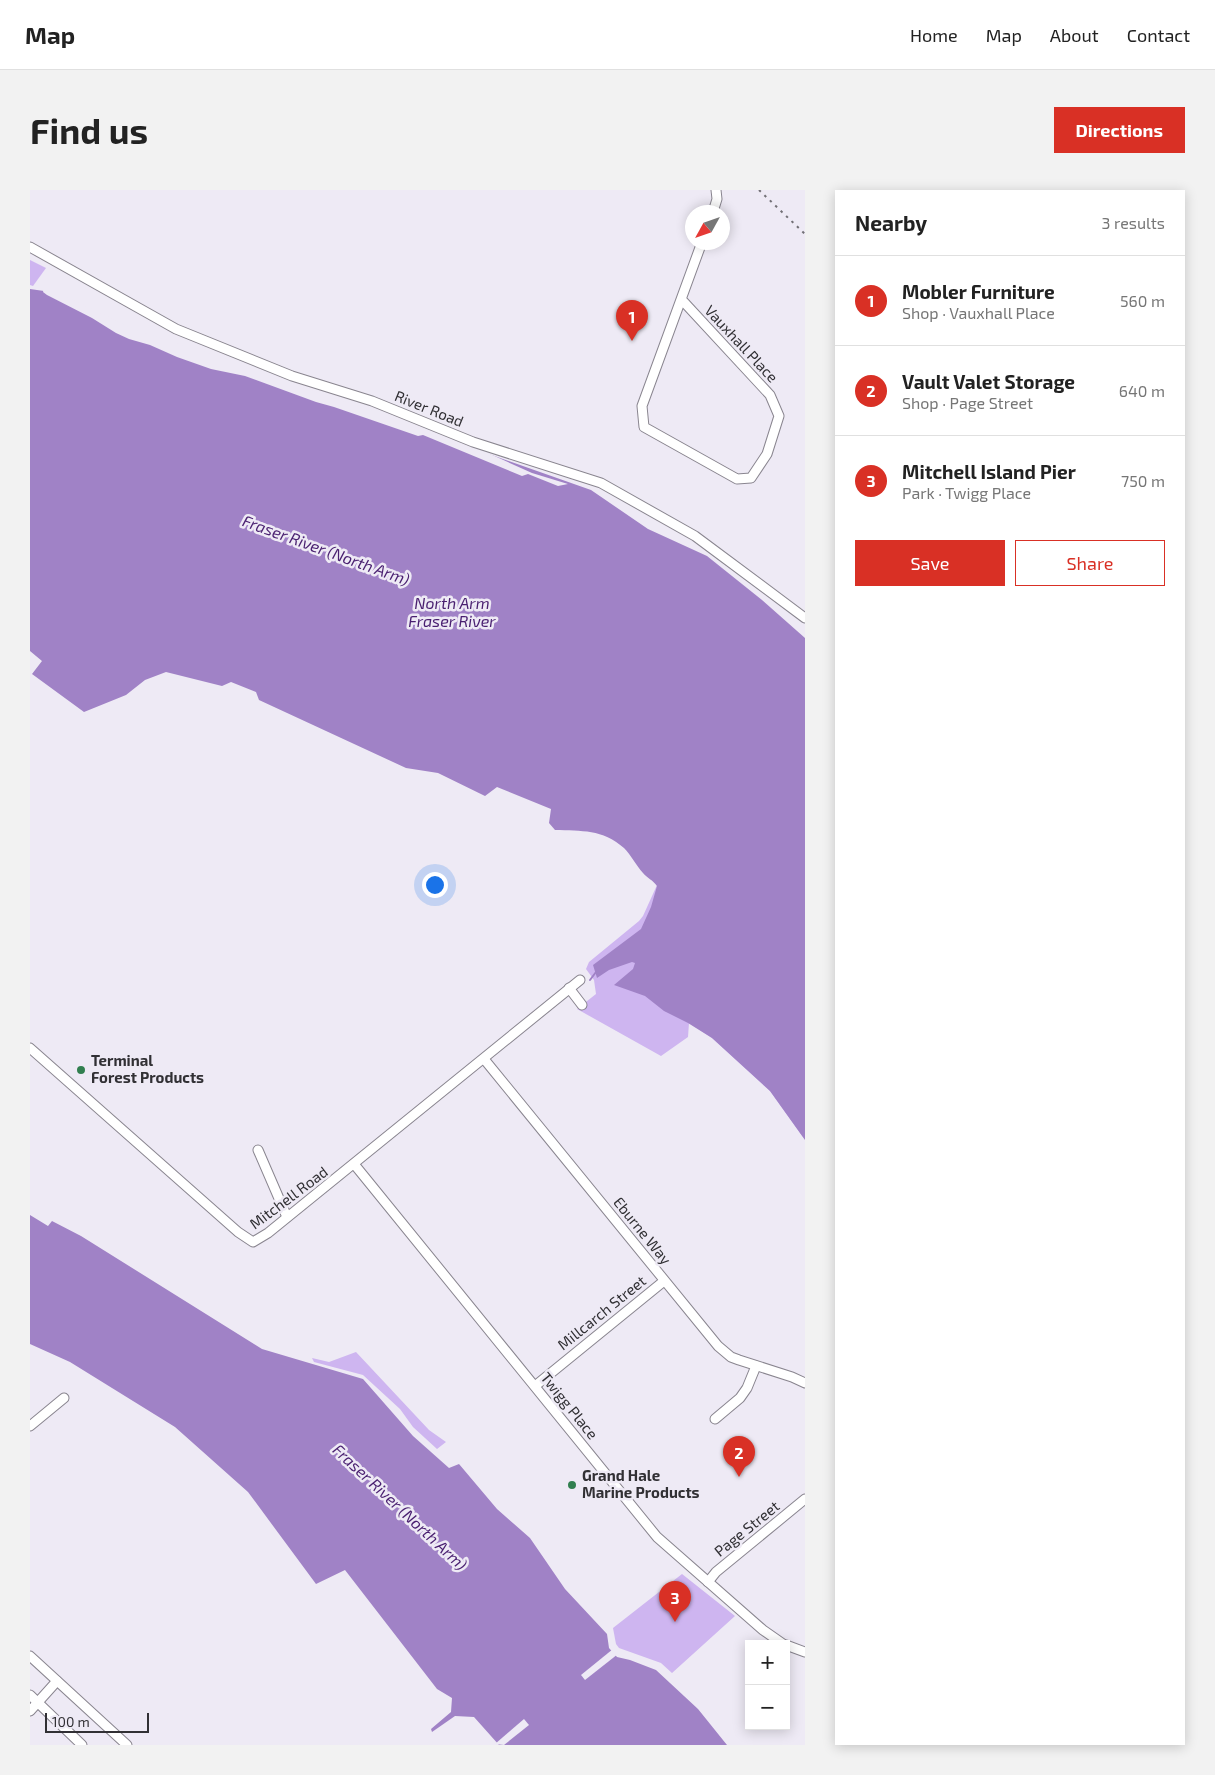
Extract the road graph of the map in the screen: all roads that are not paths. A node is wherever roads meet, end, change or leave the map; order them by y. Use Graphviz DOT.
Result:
graph roads {
  1 [pos="716,190"];
  2 [pos="716,205"];
  3 [pos="30,247"];
  4 [pos="699,250"];
  5 [pos="682,300"];
  6 [pos="805,618"];
  7 [pos="580,980"];
  8 [pos="569,988"];
  9 [pos="582,1004"];
  10 [pos="30,1048"];
  11 [pos="484,1059"];
  12 [pos="258,1150"];
  13 [pos="354,1164"];
  14 [pos="287,1217"];
  15 [pos="664,1281"];
  16 [pos="756,1366"];
  17 [pos="805,1383"];
  18 [pos="535,1386"];
  19 [pos="64,1398"];
  20 [pos="715,1419"];
  21 [pos="30,1426"];
  22 [pos="805,1500"];
  23 [pos="708,1582"];
  24 [pos="778,1640"];
  25 [pos="790,1647"];
  26 [pos="805,1652"];
  27 [pos="30,1656"];
  28 [pos="57,1681"];
  29 [pos="30,1695"];
  30 [pos="38,1702"];
  31 [pos="30,1711"];
  32 [pos="82,1745"];
  33 [pos="127,1745"];
  1 -- 2 [label="street"];
  3 -- 6 [label="street, River Road"];
  4 -- 5 [label="street, Vauxhall Place"];
  5 -- 5 [label="street, Vauxhall Place"];
  7 -- 8 [label="street, Mitchell Road"];
  8 -- 9 [label="street"];
  8 -- 11 [label="street, Mitchell Road"];
  10 -- 14 [label="street, Mitchell Road"];
  11 -- 13 [label="street, Mitchell Road"];
  11 -- 15 [label="street, Eburne Way"];
  12 -- 14 [label="street"];
  13 -- 14 [label="street, Mitchell Road"];
  13 -- 18 [label="street, Twigg Place"];
  15 -- 16 [label="street, Eburne Way"];
  15 -- 18 [label="street, Millcarch Street"];
  16 -- 17 [label="street, Eburne Way"];
  16 -- 20 [label="street"];
  18 -- 23 [label="street, Twigg Place"];
  19 -- 21 [label="street"];
  22 -- 23 [label="street, Page Street"];
  23 -- 24 [label="street, Twigg Place"];
  25 -- 26 [label="street, Twigg Place"];
  27 -- 28 [label="street"];
  28 -- 30 [label="street"];
  28 -- 33 [label="street"];
  29 -- 30 [label="street"];
  30 -- 31 [label="street"];
  30 -- 32 [label="street"];
}
